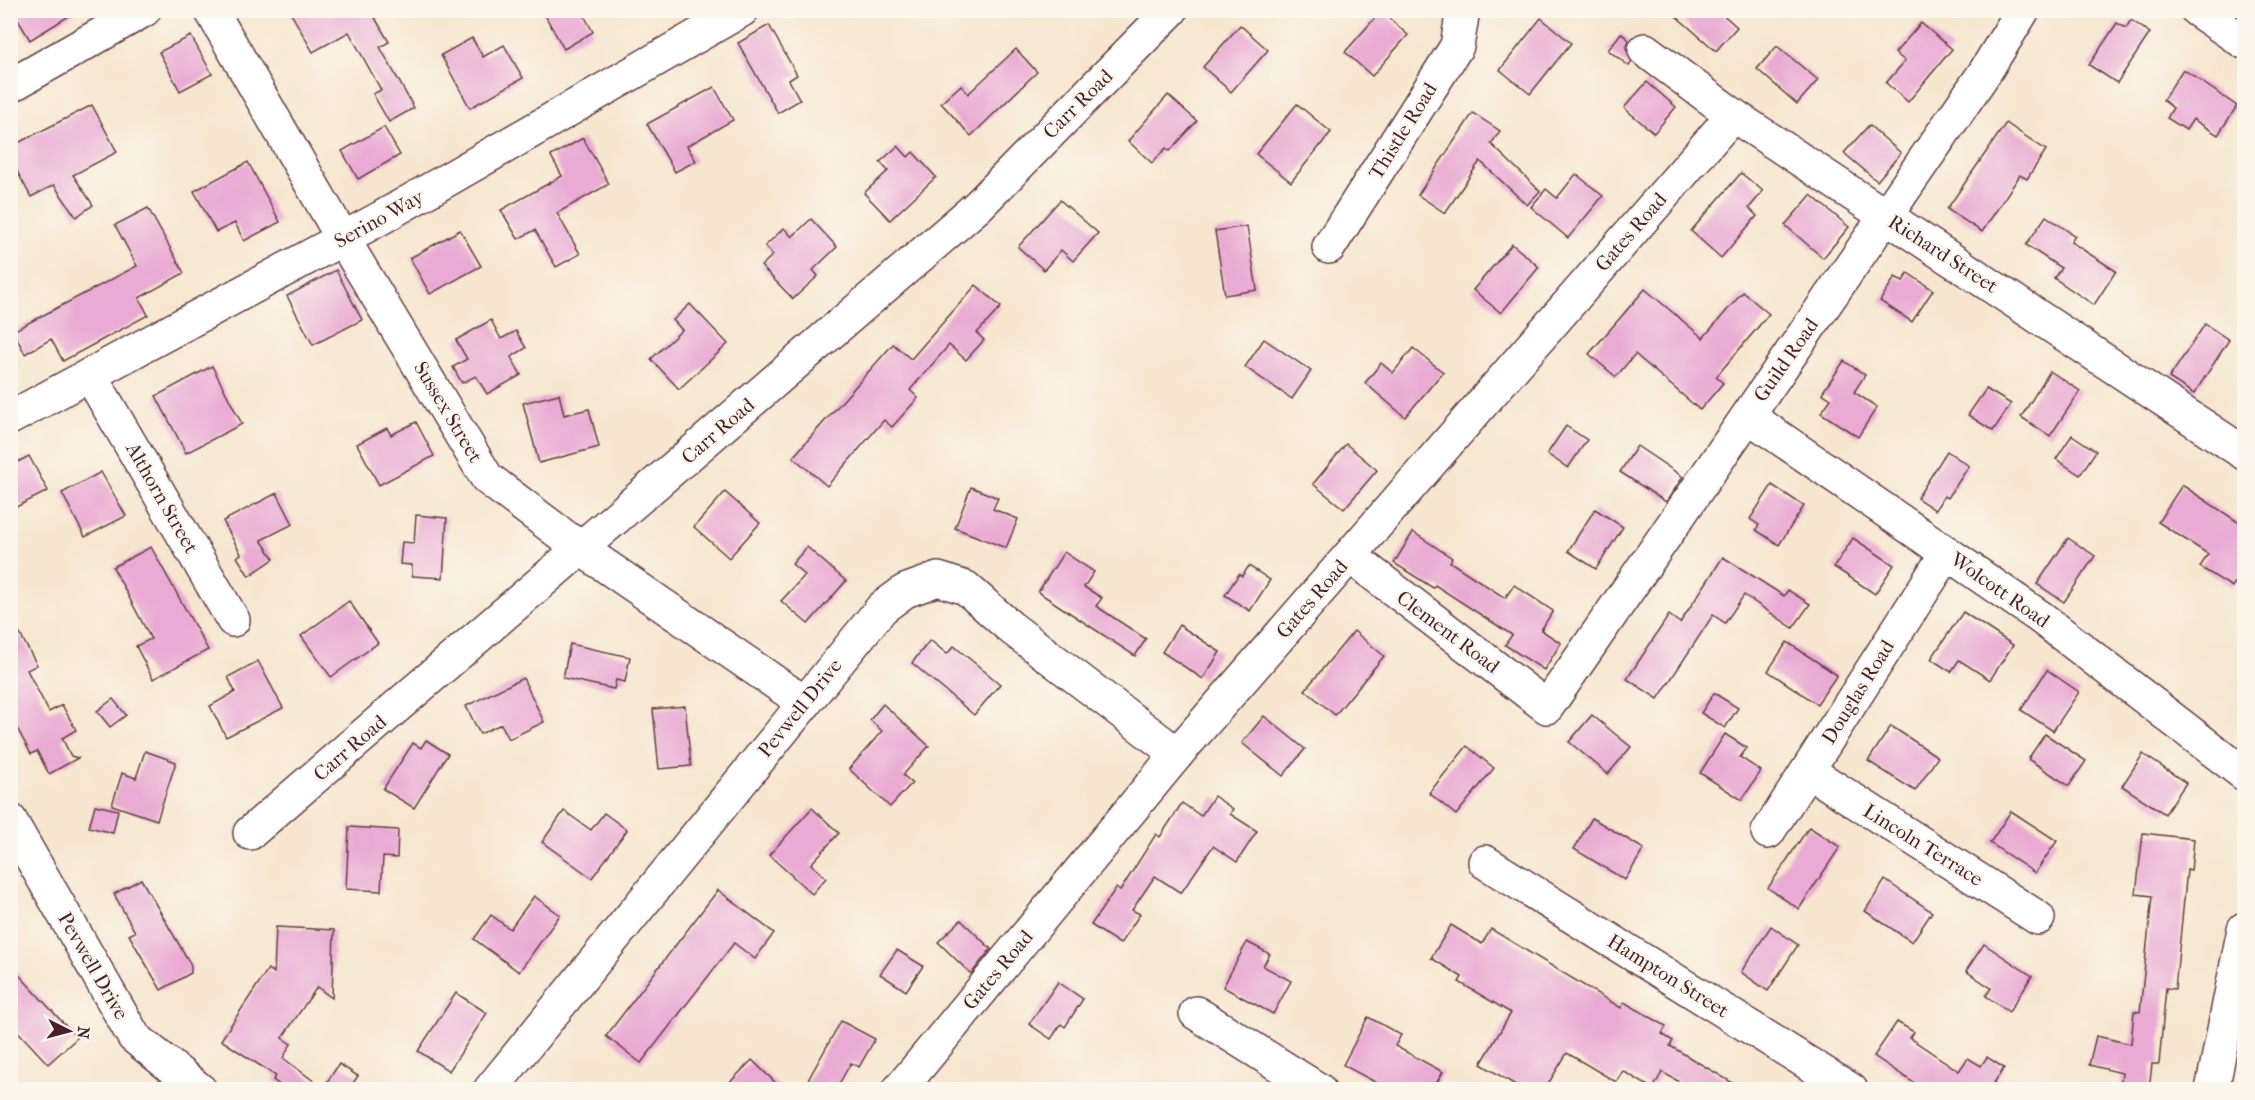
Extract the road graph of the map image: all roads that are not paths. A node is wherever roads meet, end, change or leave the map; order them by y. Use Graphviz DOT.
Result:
graph roads {
  1 [pos="144,10"];
  2 [pos="211,10"];
  3 [pos="742,10"];
  4 [pos="1171,10"];
  5 [pos="1463,10"];
  6 [pos="2023,10"];
  7 [pos="2196,10"];
  8 [pos="2244,42"];
  9 [pos="1645,50"];
  10 [pos="10,86"];
  11 [pos="1733,115"];
  12 [pos="1886,216"];
  13 [pos="343,239"];
  14 [pos="1329,247"];
  15 [pos="90,375"];
  16 [pos="1748,416"];
  17 [pos="10,418"];
  18 [pos="2244,452"];
  19 [pos="581,549"];
  20 [pos="1947,553"];
  21 [pos="1350,556"];
  22 [pos="233,620"];
  23 [pos="805,703"];
  24 [pos="1547,707"];
  25 [pos="1177,754"];
  26 [pos="1808,771"];
  27 [pos="2244,774"];
  28 [pos="10,820"];
  29 [pos="1768,832"];
  30 [pos="250,834"];
  31 [pos="1485,862"];
  32 [pos="2038,918"];
  33 [pos="2244,929"];
  34 [pos="1196,1013"];
  35 [pos="200,1089"];
  36 [pos="490,1089"];
  37 [pos="899,1089"];
  38 [pos="1319,1089"];
  39 [pos="1851,1089"];
  40 [pos="2212,1089"];
  1 -- 10 [label="street"];
  2 -- 13 [label="street, Sussex Street"];
  3 -- 13 [label="street, Serino Way"];
  4 -- 19 [label="street, Carr Road"];
  5 -- 14 [label="street, Thistle Road"];
  6 -- 12 [label="street, Guild Road"];
  7 -- 8 [label="street"];
  9 -- 11 [label="street, Richard Street"];
  11 -- 12 [label="street, Richard Street"];
  11 -- 21 [label="street, Gates Road"];
  12 -- 16 [label="street, Guild Road"];
  12 -- 18 [label="street, Richard Street"];
  13 -- 15 [label="street, Serino Way"];
  13 -- 19 [label="street, Sussex Street"];
  15 -- 17 [label="street, Serino Way"];
  15 -- 22 [label="street, Althorn Street"];
  16 -- 20 [label="street, Wolcott Road"];
  16 -- 24 [label="street, Guild Road"];
  19 -- 23 [label="street, Sussex Street"];
  19 -- 30 [label="street, Carr Road"];
  20 -- 26 [label="street, Douglas Road"];
  20 -- 27 [label="street, Wolcott Road"];
  21 -- 24 [label="street, Clement Road"];
  21 -- 25 [label="street, Gates Road"];
  23 -- 25 [label="street, Pevwell Drive"];
  23 -- 36 [label="street, Pevwell Drive"];
  25 -- 37 [label="street, Gates Road"];
  26 -- 29 [label="street, Douglas Road"];
  26 -- 32 [label="street, Lincoln Terrace"];
  28 -- 35 [label="street, Pevwell Drive"];
  31 -- 39 [label="street, Hampton Street"];
  33 -- 40 [label="street"];
  34 -- 38 [label="street"];
}
